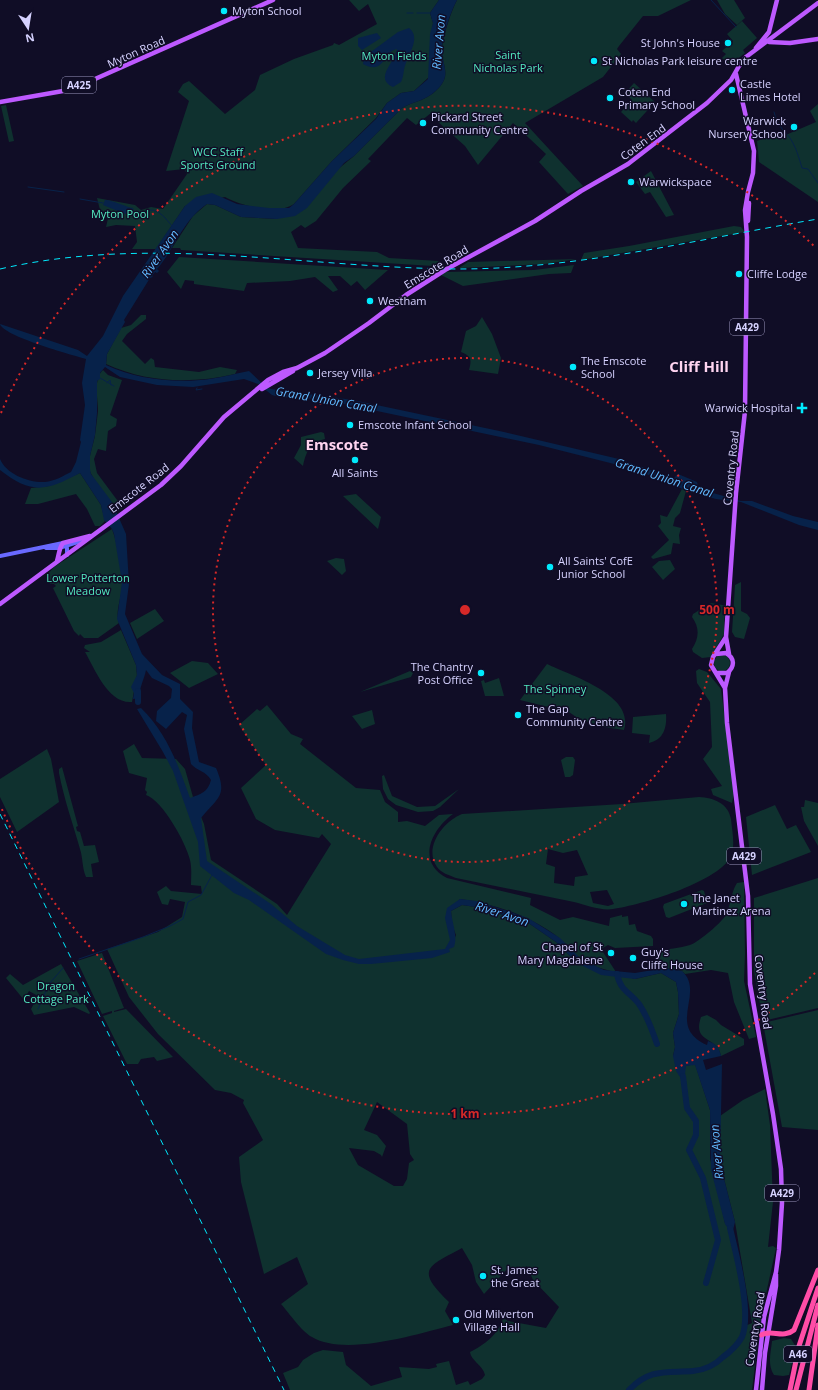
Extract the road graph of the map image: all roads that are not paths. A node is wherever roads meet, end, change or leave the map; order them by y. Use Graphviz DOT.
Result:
graph roads {
  1 [pos="273,0"];
  2 [pos="777,0"];
  3 [pos="818,3"];
  4 [pos="768,35"];
  5 [pos="818,39"];
  6 [pos="769,42"];
  7 [pos="754,51"];
  8 [pos="736,74"];
  9 [pos="0,102"];
  10 [pos="590,186"];
  11 [pos="90,537"];
  12 [pos="64,545"];
  13 [pos="43,548"];
  14 [pos="60,548"];
  15 [pos="67,554"];
  16 [pos="0,556"];
  17 [pos="56,561"];
  18 [pos="0,604"];
  19 [pos="726,637"];
  20 [pos="729,654"];
  21 [pos="715,655"];
  22 [pos="729,672"];
  23 [pos="717,673"];
  24 [pos="725,688"];
  25 [pos="818,1270"];
  26 [pos="776,1272"];
  27 [pos="818,1288"];
  28 [pos="818,1305"];
  29 [pos="818,1325"];
  30 [pos="768,1332"];
  31 [pos="761,1335"];
  32 [pos="756,1390"];
  33 [pos="762,1390"];
  34 [pos="790,1390"];
  35 [pos="796,1390"];
  36 [pos="809,1390"];
  1 -- 9 [label="main road, Myton Road / A425"];
  2 -- 4 [label="main road"];
  3 -- 6 [label="main road"];
  4 -- 6 [label="main road"];
  4 -- 7 [label="main road"];
  5 -- 6 [label="main road"];
  6 -- 7 [label="main road"];
  7 -- 8 [label="main road, Coten End"];
  8 -- 10 [label="main road, Coten End"];
  8 -- 19 [label="main road, Coventry Road / A429"];
  10 -- 11 [label="main road, Emscote Road"];
  11 -- 12 [label="main road"];
  11 -- 15 [label="main road, Emscote Road"];
  12 -- 13 [label="main road"];
  12 -- 14 [label="main road"];
  12 -- 15 [label="main road"];
  13 -- 14 [label="main road"];
  13 -- 16 [label="main road"];
  14 -- 17 [label="main road"];
  15 -- 17 [label="main road, Emscote Road"];
  17 -- 18 [label="main road, Emscote Road"];
  19 -- 20 [label="main road, Coventry Road"];
  19 -- 21 [label="main road, Coventry Road"];
  20 -- 21 [label="main road"];
  20 -- 22 [label="main road, Coventry Road"];
  21 -- 23 [label="main road, Coventry Road"];
  22 -- 23 [label="main road"];
  22 -- 24 [label="main road, Coventry Road"];
  23 -- 24 [label="main road, Coventry Road"];
  24 -- 26 [label="main road, Coventry Road / A429"];
  25 -- 30 [label="highway, A46"];
  26 -- 30 [label="main road, Coventry Road / A429"];
  26 -- 31 [label="main road, Coventry Road / A429"];
  27 -- 34 [label="highway, A46"];
  28 -- 35 [label="highway, A46"];
  29 -- 36 [label="highway"];
  30 -- 31 [label="highway, A46"];
  30 -- 33 [label="main road, Coventry Road / A429"];
  31 -- 32 [label="main road, Coventry Road / A429"];
}
